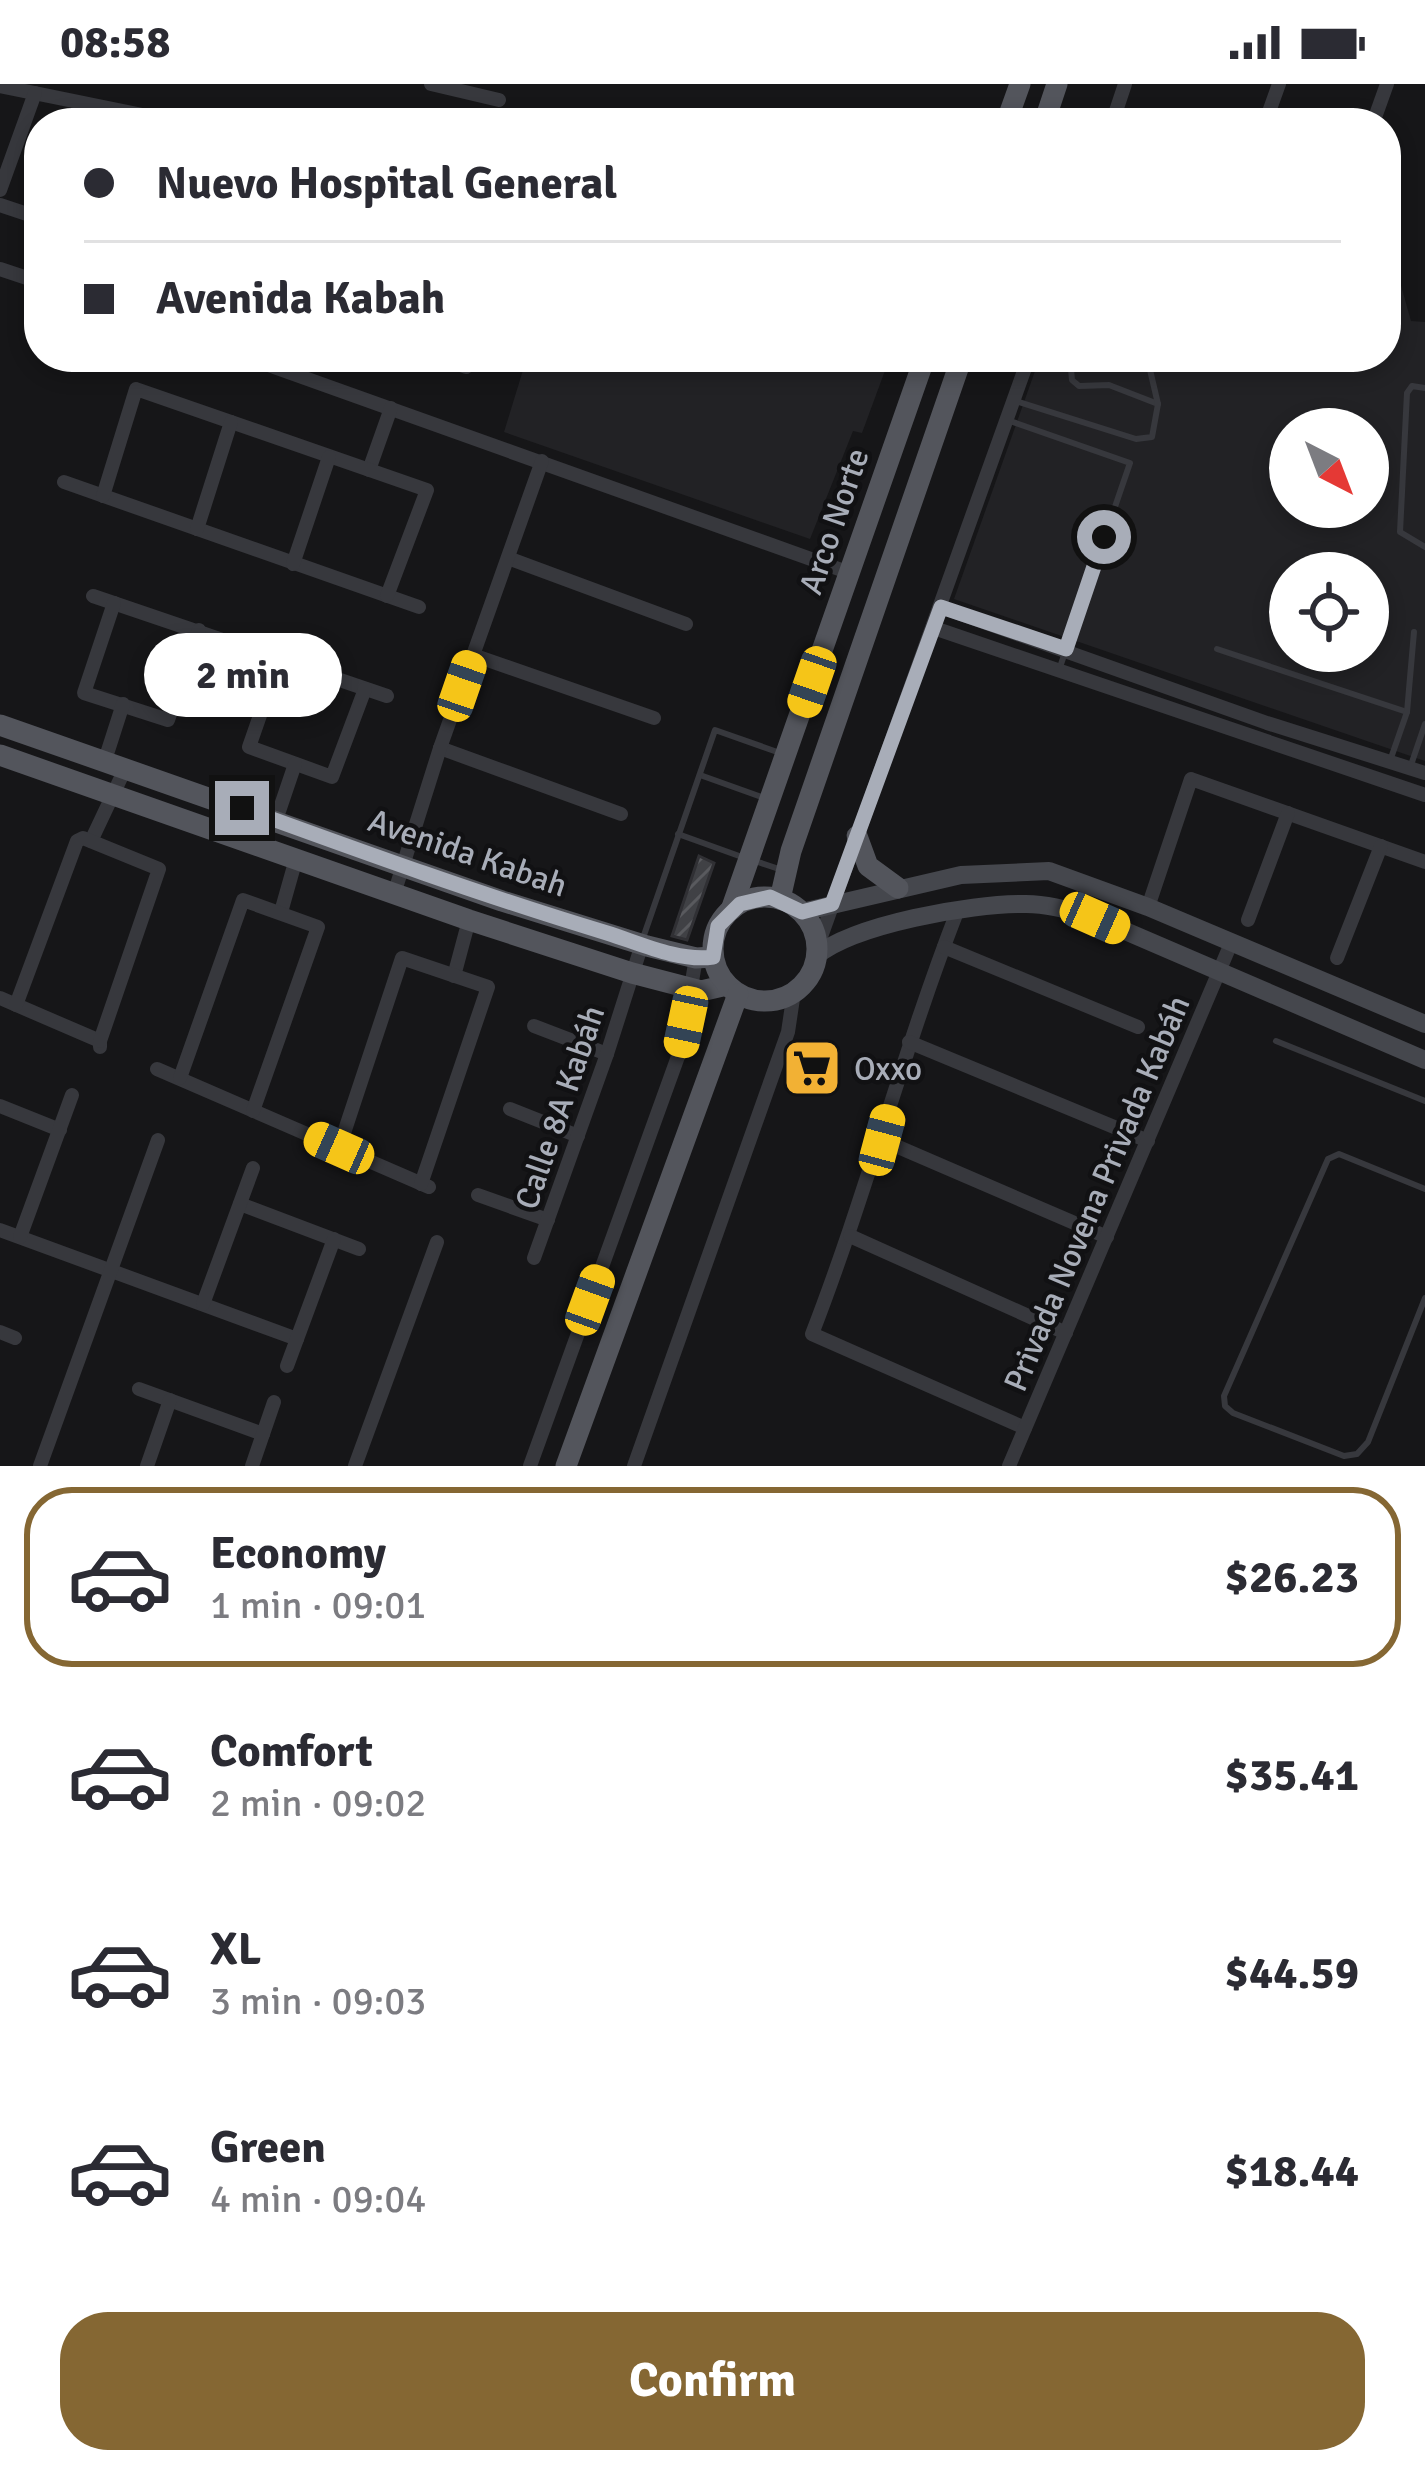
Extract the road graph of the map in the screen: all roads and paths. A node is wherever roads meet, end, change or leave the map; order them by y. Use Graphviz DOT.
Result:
graph roads {
  1 [pos="431,84"];
  2 [pos="0,86"];
  3 [pos="485,90"];
  4 [pos="35,93"];
  5 [pos="499,100"];
  6 [pos="30,108"];
  7 [pos="91,108"];
  8 [pos="24,123"];
  9 [pos="0,190"];
  10 [pos="289,372"];
  11 [pos="920,372"];
  12 [pos="957,372"];
  13 [pos="1024,372"];
  14 [pos="1071,372"];
  15 [pos="1151,372"];
  16 [pos="1425,388"];
  17 [pos="1014,400"];
  18 [pos="1158,404"];
  19 [pos="391,408"];
  20 [pos="1007,419"];
  21 [pos="231,422"];
  22 [pos="329,457"];
  23 [pos="542,461"];
  24 [pos="369,470"];
  25 [pos="64,482"];
  26 [pos="103,496"];
  27 [pos="197,529"];
  28 [pos="1425,547"];
  29 [pos="508,558"];
  30 [pos="293,564"];
  31 [pos="850,573"];
  32 [pos="93,596"];
  33 [pos="387,596"];
  34 [pos="115,603"];
  35 [pos="419,607"];
  36 [pos="941,607"];
  37 [pos="686,624"];
  38 [pos="934,628"];
  39 [pos="199,630"];
  40 [pos="1414,632"];
  41 [pos="1066,649"];
  42 [pos="1217,649"];
  43 [pos="473,655"];
  44 [pos="280,658"];
  45 [pos="1059,670"];
  46 [pos="365,688"];
  47 [pos="387,696"];
  48 [pos="123,704"];
  49 [pos="1407,712"];
  50 [pos="654,718"];
  51 [pos="1267,723"];
  52 [pos="1425,724"];
  53 [pos="0,725"];
  54 [pos="1261,739"];
  55 [pos="440,748"];
  56 [pos="0,755"];
  57 [pos="786,755"];
  58 [pos="1389,761"];
  59 [pos="295,764"];
  60 [pos="115,765"];
  61 [pos="1418,770"];
  62 [pos="699,775"];
  63 [pos="115,794"];
  64 [pos="1425,794"];
  65 [pos="770,800"];
  66 [pos="1288,813"];
  67 [pos="621,814"];
  68 [pos="276,820"];
  69 [pos="678,834"];
  70 [pos="857,836"];
  71 [pos="91,841"];
  72 [pos="1381,846"];
  73 [pos="296,859"];
  74 [pos="749,860"];
  75 [pos="1425,862"];
  76 [pos="405,864"];
  77 [pos="784,871"];
  78 [pos="898,888"];
  79 [pos="394,894"];
  80 [pos="780,899"];
  81 [pos="832,904"];
  82 [pos="1148,907"];
  83 [pos="731,910"];
  84 [pos="280,912"];
  85 [pos="802,912"];
  86 [pos="957,912"];
  87 [pos="469,920"];
  88 [pos="1248,920"];
  89 [pos="1232,941"];
  90 [pos="642,944"];
  91 [pos="944,947"];
  92 [pos="816,952"];
  93 [pos="705,957"];
  94 [pos="1337,958"];
  95 [pos="632,973"];
  96 [pos="1220,973"];
  97 [pos="454,976"];
  98 [pos="691,989"];
  99 [pos="732,989"];
  100 [pos="794,992"];
  101 [pos="0,998"];
  102 [pos="16,1005"];
  103 [pos="1425,1024"];
  104 [pos="534,1026"];
  105 [pos="1138,1027"];
  106 [pos="1276,1041"];
  107 [pos="909,1042"];
  108 [pos="608,1054"];
  109 [pos="1425,1060"];
  110 [pos="157,1069"];
  111 [pos="180,1078"];
  112 [pos="72,1095"];
  113 [pos="1425,1101"];
  114 [pos="0,1106"];
  115 [pos="510,1109"];
  116 [pos="253,1111"];
  117 [pos="59,1130"];
  118 [pos="578,1136"];
  119 [pos="158,1140"];
  120 [pos="882,1140"];
  121 [pos="1148,1141"];
  122 [pos="339,1148"];
  123 [pos="253,1168"];
  124 [pos="1425,1189"];
  125 [pos="478,1195"];
  126 [pos="240,1204"];
  127 [pos="548,1220"];
  128 [pos="0,1230"];
  129 [pos="850,1236"];
  130 [pos="20,1237"];
  131 [pos="1107,1237"];
  132 [pos="334,1239"];
  133 [pos="437,1242"];
  134 [pos="359,1249"];
  135 [pos="534,1258"];
  136 [pos="111,1270"];
  137 [pos="1425,1298"];
  138 [pos="203,1304"];
  139 [pos="1066,1333"];
  140 [pos="298,1339"];
  141 [pos="287,1366"];
  142 [pos="139,1389"];
  143 [pos="170,1400"];
  144 [pos="274,1402"];
  145 [pos="1025,1428"];
  146 [pos="263,1434"];
  147 [pos="40,1466"];
  148 [pos="147,1466"];
  149 [pos="252,1466"];
  150 [pos="355,1466"];
  151 [pos="530,1466"];
  152 [pos="566,1466"];
  153 [pos="634,1466"];
  154 [pos="1009,1466"];
  1 -- 3 [label="street"];
  2 -- 4 [label="street"];
  3 -- 5 [label="street"];
  4 -- 6 [label="street"];
  4 -- 7 [label="street"];
  8 -- 9 [label="street"];
  10 -- 19 [label="street"];
  11 -- 31 [label="main road, Arco Norte"];
  12 -- 77 [label="main road, Arco Norte"];
  13 -- 17 [label="street"];
  14 -- 18 [label="lane"];
  15 -- 18 [label="lane"];
  16 -- 28 [label="lane"];
  17 -- 18 [label="lane"];
  17 -- 20 [label="street"];
  19 -- 23 [label="street"];
  19 -- 24 [label="street"];
  20 -- 36 [label="street"];
  20 -- 41 [label="lane"];
  21 -- 22 [label="street"];
  21 -- 26 [label="street"];
  21 -- 27 [label="street"];
  22 -- 24 [label="street"];
  22 -- 30 [label="street"];
  23 -- 29 [label="street"];
  23 -- 31 [label="street"];
  24 -- 33 [label="street"];
  25 -- 26 [label="street"];
  26 -- 27 [label="street"];
  27 -- 30 [label="street"];
  29 -- 37 [label="street"];
  29 -- 43 [label="street"];
  30 -- 33 [label="street"];
  31 -- 57 [label="main road, Arco Norte"];
  32 -- 34 [label="street"];
  33 -- 35 [label="street"];
  34 -- 39 [label="street"];
  34 -- 48 [label="street"];
  36 -- 38 [label="street"];
  36 -- 41 [label="street"];
  38 -- 45 [label="street"];
  38 -- 70 [label="street"];
  39 -- 44 [label="street"];
  39 -- 48 [label="street"];
  40 -- 49 [label="lane"];
  41 -- 45 [label="lane"];
  41 -- 51 [label="street"];
  42 -- 49 [label="lane"];
  43 -- 50 [label="street"];
  43 -- 55 [label="street"];
  44 -- 46 [label="street"];
  44 -- 59 [label="street"];
  45 -- 54 [label="street"];
  46 -- 47 [label="street"];
  46 -- 59 [label="street"];
  48 -- 60 [label="street"];
  49 -- 58 [label="lane"];
  51 -- 54 [label="street"];
  51 -- 58 [label="street"];
  52 -- 61 [label="lane"];
  53 -- 60 [label="main road, Avenida Kabah"];
  54 -- 64 [label="street"];
  55 -- 67 [label="street"];
  55 -- 76 [label="street"];
  56 -- 63 [label="main road, Avenida Kabah"];
  57 -- 62 [label="lane"];
  57 -- 65 [label="main road, Arco Norte"];
  58 -- 61 [label="street"];
  59 -- 68 [label="street"];
  60 -- 63 [label="street"];
  60 -- 68 [label="main road, Avenida Kabah"];
  62 -- 65 [label="lane"];
  62 -- 69 [label="lane"];
  63 -- 71 [label="street"];
  63 -- 73 [label="main road, Avenida Kabah"];
  65 -- 74 [label="main road, Arco Norte"];
  66 -- 72 [label="street"];
  66 -- 82 [label="street"];
  66 -- 88 [label="street"];
  68 -- 76 [label="main road, Avenida Kabah"];
  69 -- 74 [label="lane"];
  69 -- 90 [label="lane"];
  70 -- 78 [label="main road"];
  70 -- 81 [label="street"];
  71 -- 102 [label="street"];
  71 -- 102 [label="street"];
  72 -- 75 [label="street"];
  72 -- 94 [label="street"];
  73 -- 79 [label="main road, Avenida Kabah"];
  73 -- 84 [label="street"];
  74 -- 77 [label="lane"];
  74 -- 83 [label="main road, Arco Norte"];
  76 -- 79 [label="street"];
  76 -- 90 [label="main road, Avenida Kabah"];
  77 -- 80 [label="main road, Arco Norte"];
  78 -- 81 [label="main road"];
  78 -- 82 [label="main road"];
  79 -- 87 [label="main road, Avenida Kabah"];
  80 -- 83 [label="main road"];
  80 -- 85 [label="main road"];
  81 -- 85 [label="main road"];
  81 -- 92 [label="street"];
  82 -- 89 [label="main road"];
  83 -- 93 [label="main road"];
  84 -- 111 [label="street"];
  84 -- 116 [label="street"];
  85 -- 92 [label="main road"];
  86 -- 91 [label="street"];
  86 -- 92 [label="main road"];
  86 -- 96 [label="main road"];
  87 -- 95 [label="main road, Avenida Kabah"];
  87 -- 97 [label="street"];
  89 -- 96 [label="street, Privada Novena Privada Kabáh"];
  89 -- 103 [label="main road"];
  90 -- 93 [label="main road, Avenida Kabah"];
  90 -- 95 [label="street, Calle 8A Kabáh"];
  91 -- 105 [label="street"];
  91 -- 107 [label="street"];
  92 -- 100 [label="main road"];
  93 -- 98 [label="street"];
  93 -- 99 [label="main road"];
  95 -- 98 [label="main road, Avenida Kabah"];
  95 -- 108 [label="street, Calle 8A Kabáh"];
  96 -- 109 [label="main road"];
  96 -- 121 [label="street, Privada Novena Privada Kabáh"];
  97 -- 122 [label="street"];
  97 -- 122 [label="street"];
  98 -- 99 [label="main road, Avenida Kabah"];
  98 -- 151 [label="street"];
  99 -- 100 [label="main road"];
  99 -- 152 [label="main road"];
  100 -- 153 [label="street"];
  101 -- 102 [label="street"];
  104 -- 108 [label="street"];
  106 -- 113 [label="lane"];
  107 -- 120 [label="street"];
  107 -- 121 [label="street"];
  108 -- 118 [label="street, Calle 8A Kabáh"];
  110 -- 111 [label="street"];
  111 -- 116 [label="street"];
  112 -- 117 [label="street"];
  114 -- 117 [label="street"];
  115 -- 118 [label="street"];
  116 -- 122 [label="street"];
  117 -- 130 [label="street"];
  118 -- 127 [label="street, Calle 8A Kabáh"];
  119 -- 136 [label="street"];
  120 -- 129 [label="street"];
  120 -- 131 [label="street"];
  121 -- 131 [label="street, Privada Novena Privada Kabáh"];
  123 -- 126 [label="street"];
  124 -- 137 [label="lane"];
  125 -- 127 [label="street"];
  126 -- 132 [label="street"];
  126 -- 138 [label="street"];
  127 -- 135 [label="street, Calle 8A Kabáh"];
  128 -- 130 [label="street"];
  129 -- 139 [label="street"];
  129 -- 145 [label="street"];
  130 -- 136 [label="street"];
  131 -- 139 [label="street, Privada Novena Privada Kabáh"];
  132 -- 134 [label="street"];
  132 -- 140 [label="street"];
  133 -- 150 [label="street"];
  136 -- 138 [label="street"];
  136 -- 147 [label="street"];
  138 -- 140 [label="street"];
  139 -- 145 [label="street, Privada Novena Privada Kabáh"];
  140 -- 141 [label="street"];
  142 -- 143 [label="street"];
  143 -- 146 [label="street"];
  143 -- 148 [label="street"];
  144 -- 146 [label="street"];
  145 -- 154 [label="street, Privada Novena Privada Kabáh"];
  146 -- 149 [label="street"];
}
